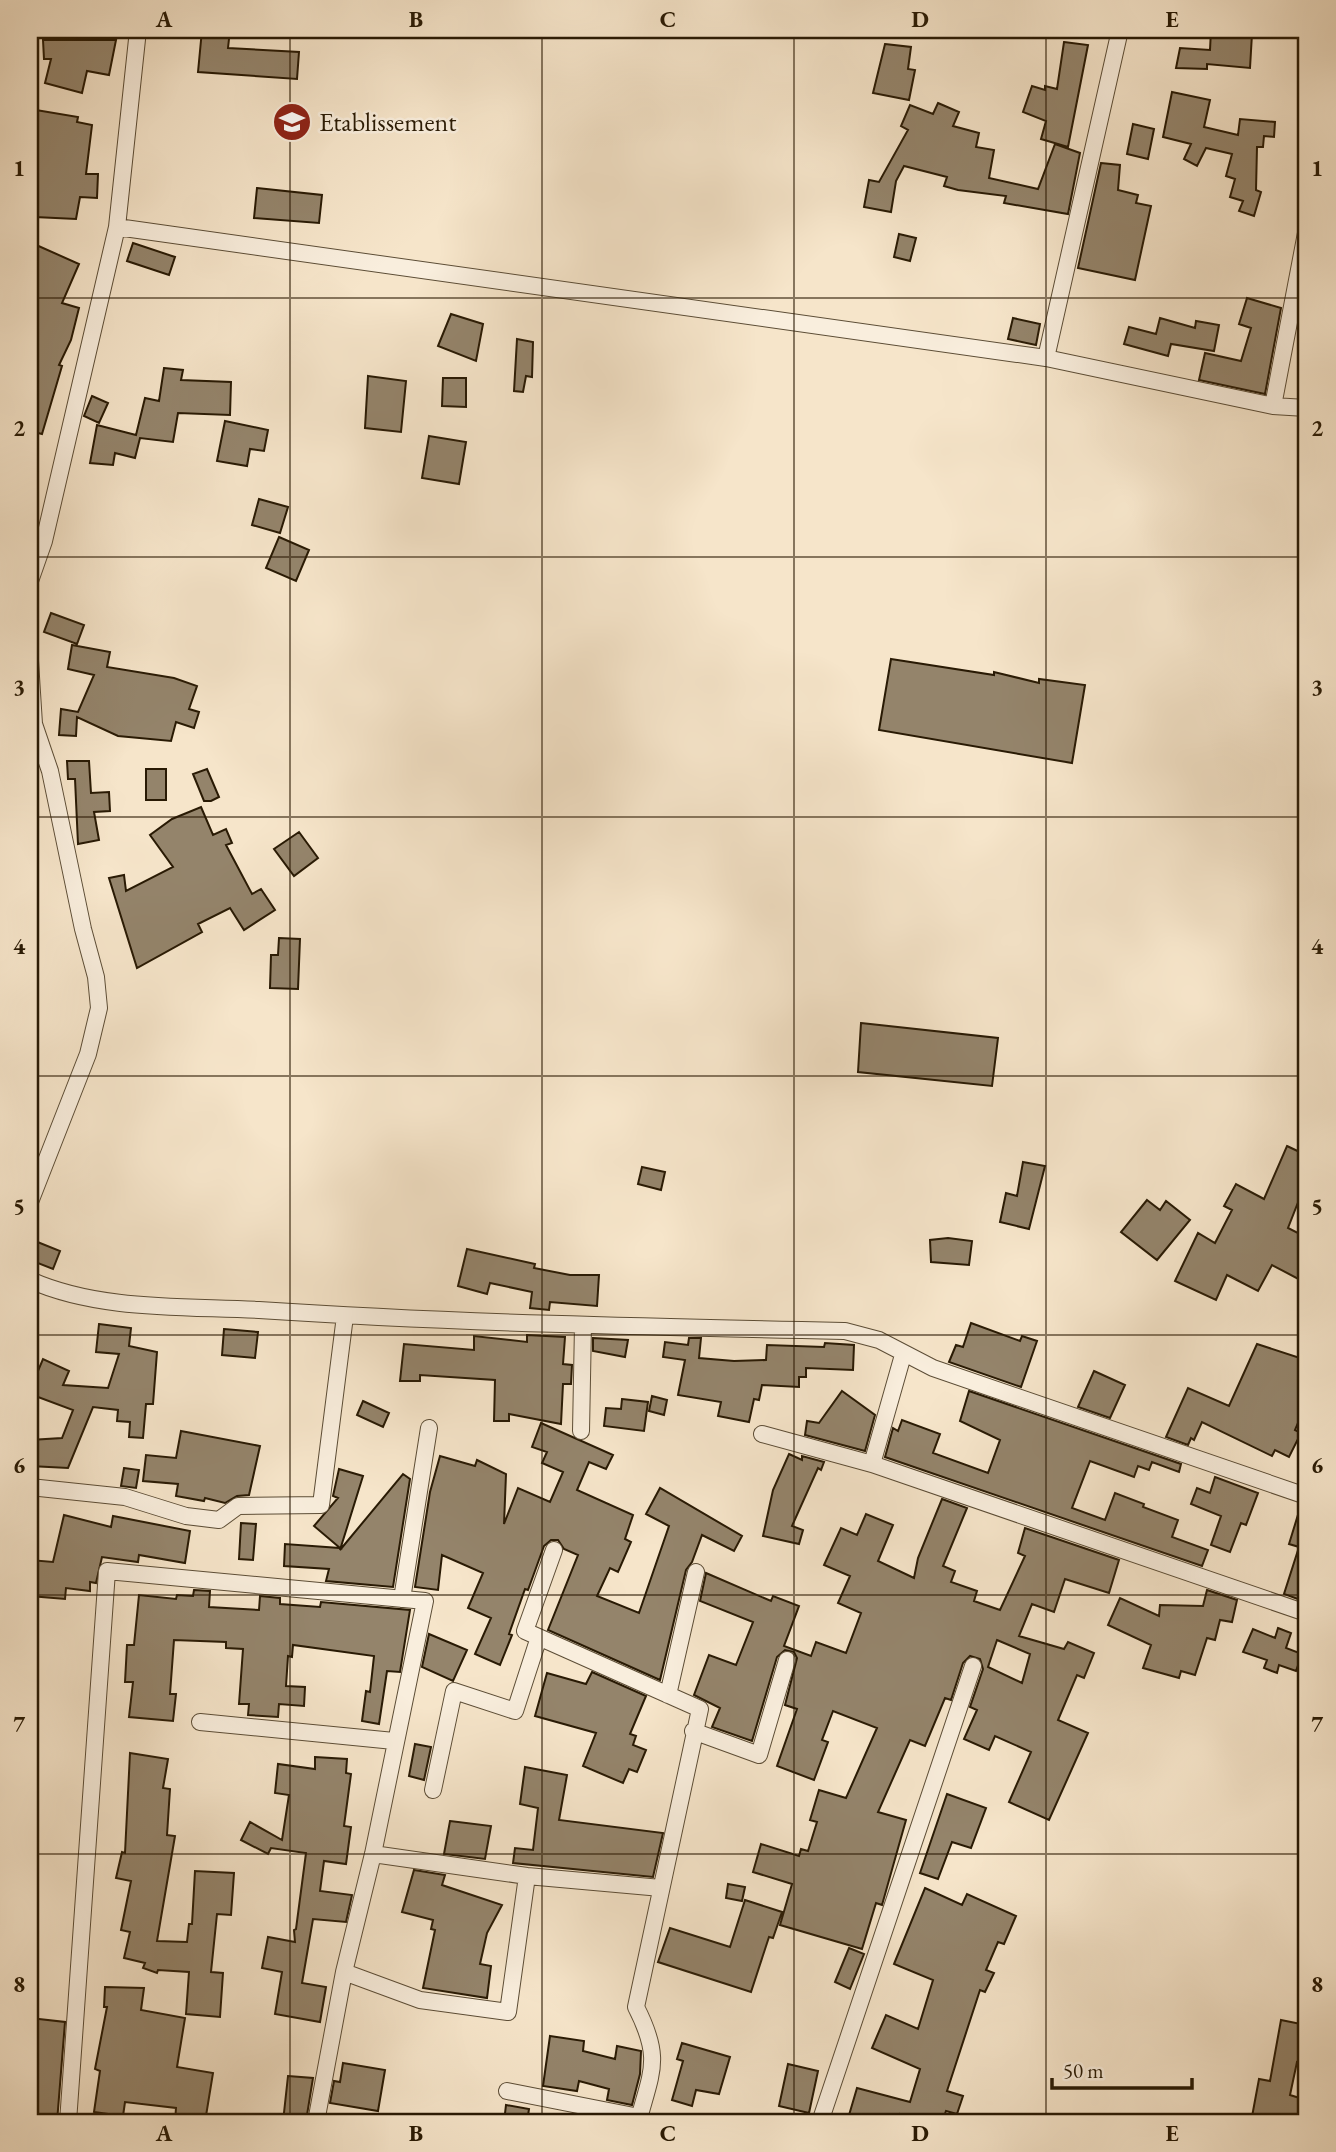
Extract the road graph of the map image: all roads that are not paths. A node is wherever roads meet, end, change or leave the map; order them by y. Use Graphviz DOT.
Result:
graph roads {
  1 [pos="138,30"];
  2 [pos="1121,30"];
  3 [pos="117,228"];
  4 [pos="1306,233"];
  5 [pos="1046,358"];
  6 [pos="1273,405"];
  7 [pos="1306,408"];
  8 [pos="30,581"];
  9 [pos="30,661"];
  10 [pos="30,1202"];
  11 [pos="30,1280"];
  12 [pos="345,1315"];
  13 [pos="583,1325"];
  14 [pos="903,1355"];
  15 [pos="429,1428"];
  16 [pos="581,1430"];
  17 [pos="762,1434"];
  18 [pos="872,1464"];
  19 [pos="30,1487"];
  20 [pos="1306,1496"];
  21 [pos="554,1550"];
  22 [pos="696,1572"];
  23 [pos="402,1599"];
  24 [pos="1306,1613"];
  25 [pos="538,1637"];
  26 [pos="787,1660"];
  27 [pos="973,1666"];
  28 [pos="668,1695"];
  29 [pos="200,1722"];
  30 [pos="693,1731"];
  31 [pos="394,1741"];
  32 [pos="433,1790"];
  33 [pos="373,1854"];
  34 [pos="527,1876"];
  35 [pos="661,1888"];
  36 [pos="344,1972"];
  37 [pos="507,2091"];
  38 [pos="639,2120"];
  39 [pos="68,2122"];
  40 [pos="316,2122"];
  41 [pos="820,2122"];
  1 -- 3 [label="street"];
  2 -- 5 [label="street"];
  3 -- 5 [label="street"];
  3 -- 8 [label="street"];
  4 -- 6 [label="street"];
  5 -- 6 [label="street"];
  6 -- 7 [label="street"];
  9 -- 10 [label="street"];
  11 -- 12 [label="street"];
  12 -- 13 [label="street"];
  12 -- 19 [label="street"];
  13 -- 14 [label="street"];
  13 -- 16 [label="street"];
  14 -- 18 [label="street"];
  14 -- 20 [label="street"];
  15 -- 23 [label="street"];
  17 -- 18 [label="street"];
  18 -- 24 [label="street"];
  21 -- 25 [label="street"];
  22 -- 28 [label="street"];
  23 -- 31 [label="street"];
  23 -- 39 [label="street"];
  25 -- 28 [label="street"];
  25 -- 32 [label="street"];
  26 -- 30 [label="street"];
  27 -- 41 [label="street"];
  28 -- 30 [label="street"];
  29 -- 31 [label="street"];
  30 -- 35 [label="street"];
  31 -- 33 [label="street"];
  33 -- 34 [label="street"];
  33 -- 36 [label="street"];
  34 -- 35 [label="street"];
  34 -- 36 [label="street"];
  35 -- 38 [label="street"];
  36 -- 40 [label="street"];
  37 -- 38 [label="street"];
}
